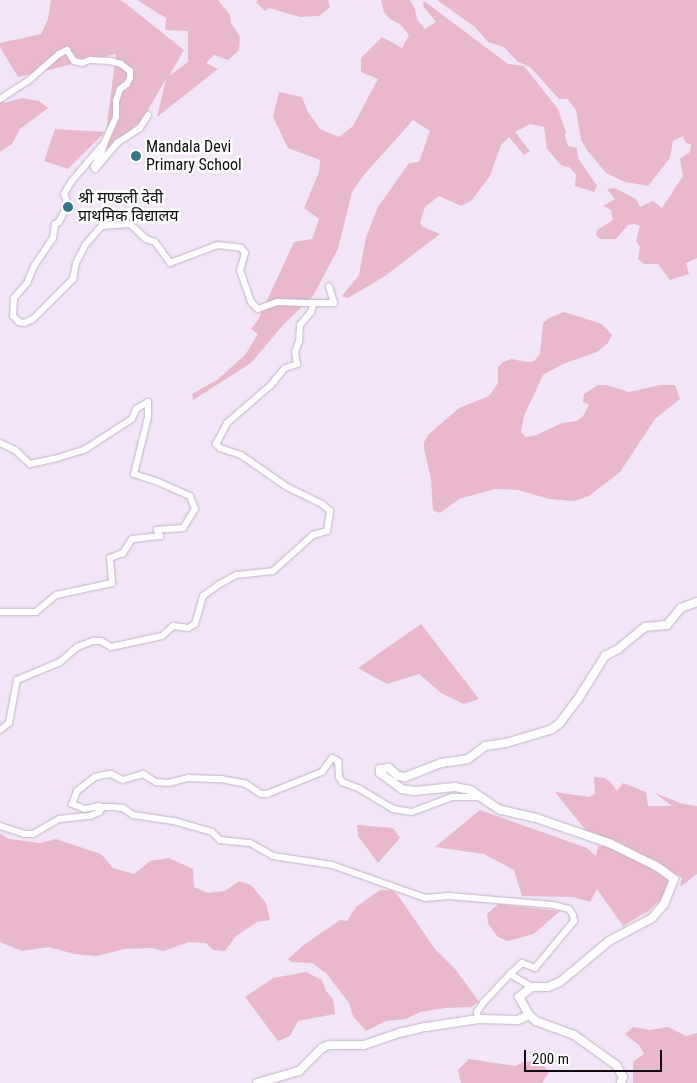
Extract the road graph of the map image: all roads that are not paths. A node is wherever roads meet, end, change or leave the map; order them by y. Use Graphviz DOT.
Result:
graph roads {
  1 [pos="0,99"];
  2 [pos="148,115"];
  3 [pos="105,142"];
  4 [pos="329,287"];
  5 [pos="314,303"];
  6 [pos="0,443"];
  7 [pos="697,602"];
  8 [pos="0,612"];
  9 [pos="0,730"];
  10 [pos="483,797"];
  11 [pos="99,812"];
  12 [pos="0,826"];
  13 [pos="510,974"];
  14 [pos="532,987"];
  15 [pos="529,1015"];
  16 [pos="478,1019"];
  17 [pos="257,1083"];
  18 [pos="621,1083"];
  1 -- 3 [label="street"];
  2 -- 3 [label="street"];
  3 -- 5 [label="street"];
  4 -- 5 [label="street"];
  5 -- 9 [label="street"];
  6 -- 8 [label="street"];
  7 -- 10 [label="main road"];
  10 -- 11 [label="street"];
  10 -- 14 [label="main road"];
  11 -- 12 [label="street"];
  11 -- 13 [label="street"];
  13 -- 14 [label="street"];
  13 -- 16 [label="street"];
  14 -- 15 [label="main road"];
  15 -- 16 [label="main road"];
  15 -- 18 [label="main road"];
  16 -- 17 [label="main road"];
}
